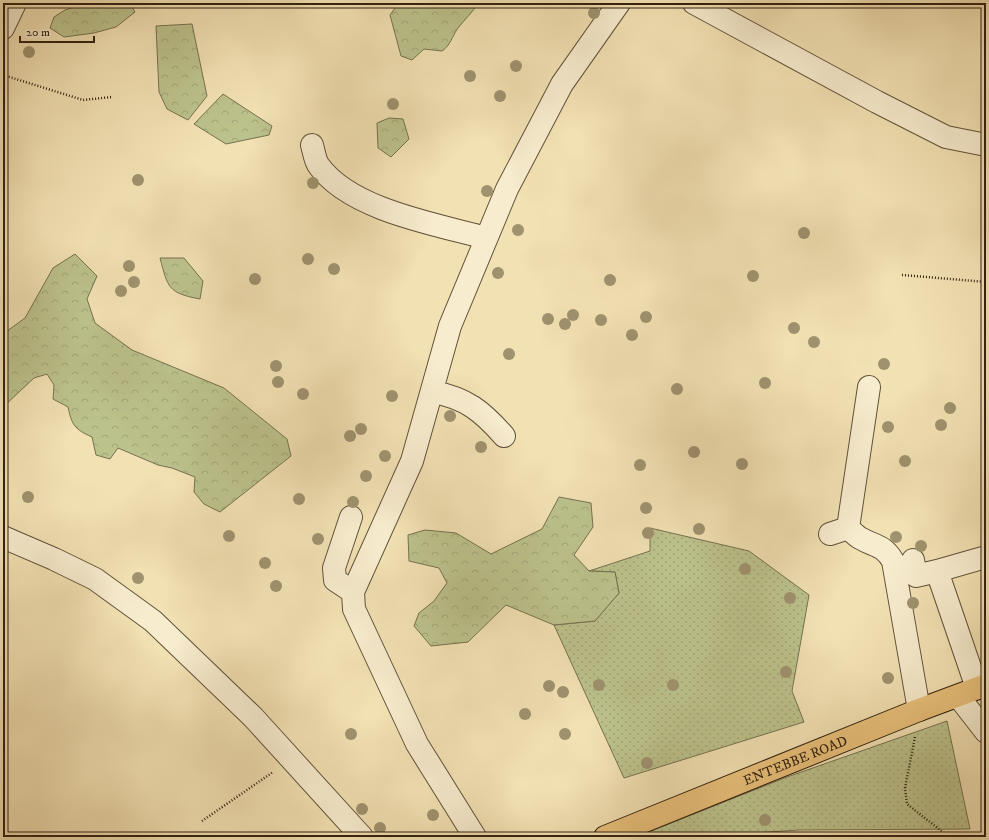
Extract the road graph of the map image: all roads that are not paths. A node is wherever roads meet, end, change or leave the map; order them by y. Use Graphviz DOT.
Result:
graph roads {
  1 [pos="15,3"];
  2 [pos="619,3"];
  3 [pos="694,3"];
  4 [pos="3,28"];
  5 [pos="312,145"];
  6 [pos="986,145"];
  7 [pos="486,238"];
  8 [pos="869,387"];
  9 [pos="433,392"];
  10 [pos="504,436"];
  11 [pos="351,518"];
  12 [pos="3,537"];
  13 [pos="986,557"];
  14 [pos="913,560"];
  15 [pos="937,571"];
  16 [pos="353,592"];
  17 [pos="974,690"];
  18 [pos="922,709"];
  19 [pos="986,732"];
  20 [pos="362,837"];
  21 [pos="475,837"];
  22 [pos="604,837"];
  1 -- 4 [label="street"];
  2 -- 7 [label="street"];
  3 -- 6 [label="street"];
  5 -- 7 [label="street"];
  7 -- 9 [label="street"];
  8 -- 18 [label="street"];
  9 -- 10 [label="street"];
  9 -- 16 [label="street"];
  11 -- 16 [label="street"];
  12 -- 20 [label="street"];
  13 -- 15 [label="street"];
  14 -- 15 [label="street"];
  15 -- 17 [label="street"];
  16 -- 21 [label="street"];
  17 -- 18 [label="main road, ENTEBBE ROAD"];
  17 -- 19 [label="street"];
  18 -- 22 [label="main road, ENTEBBE ROAD"];
}
